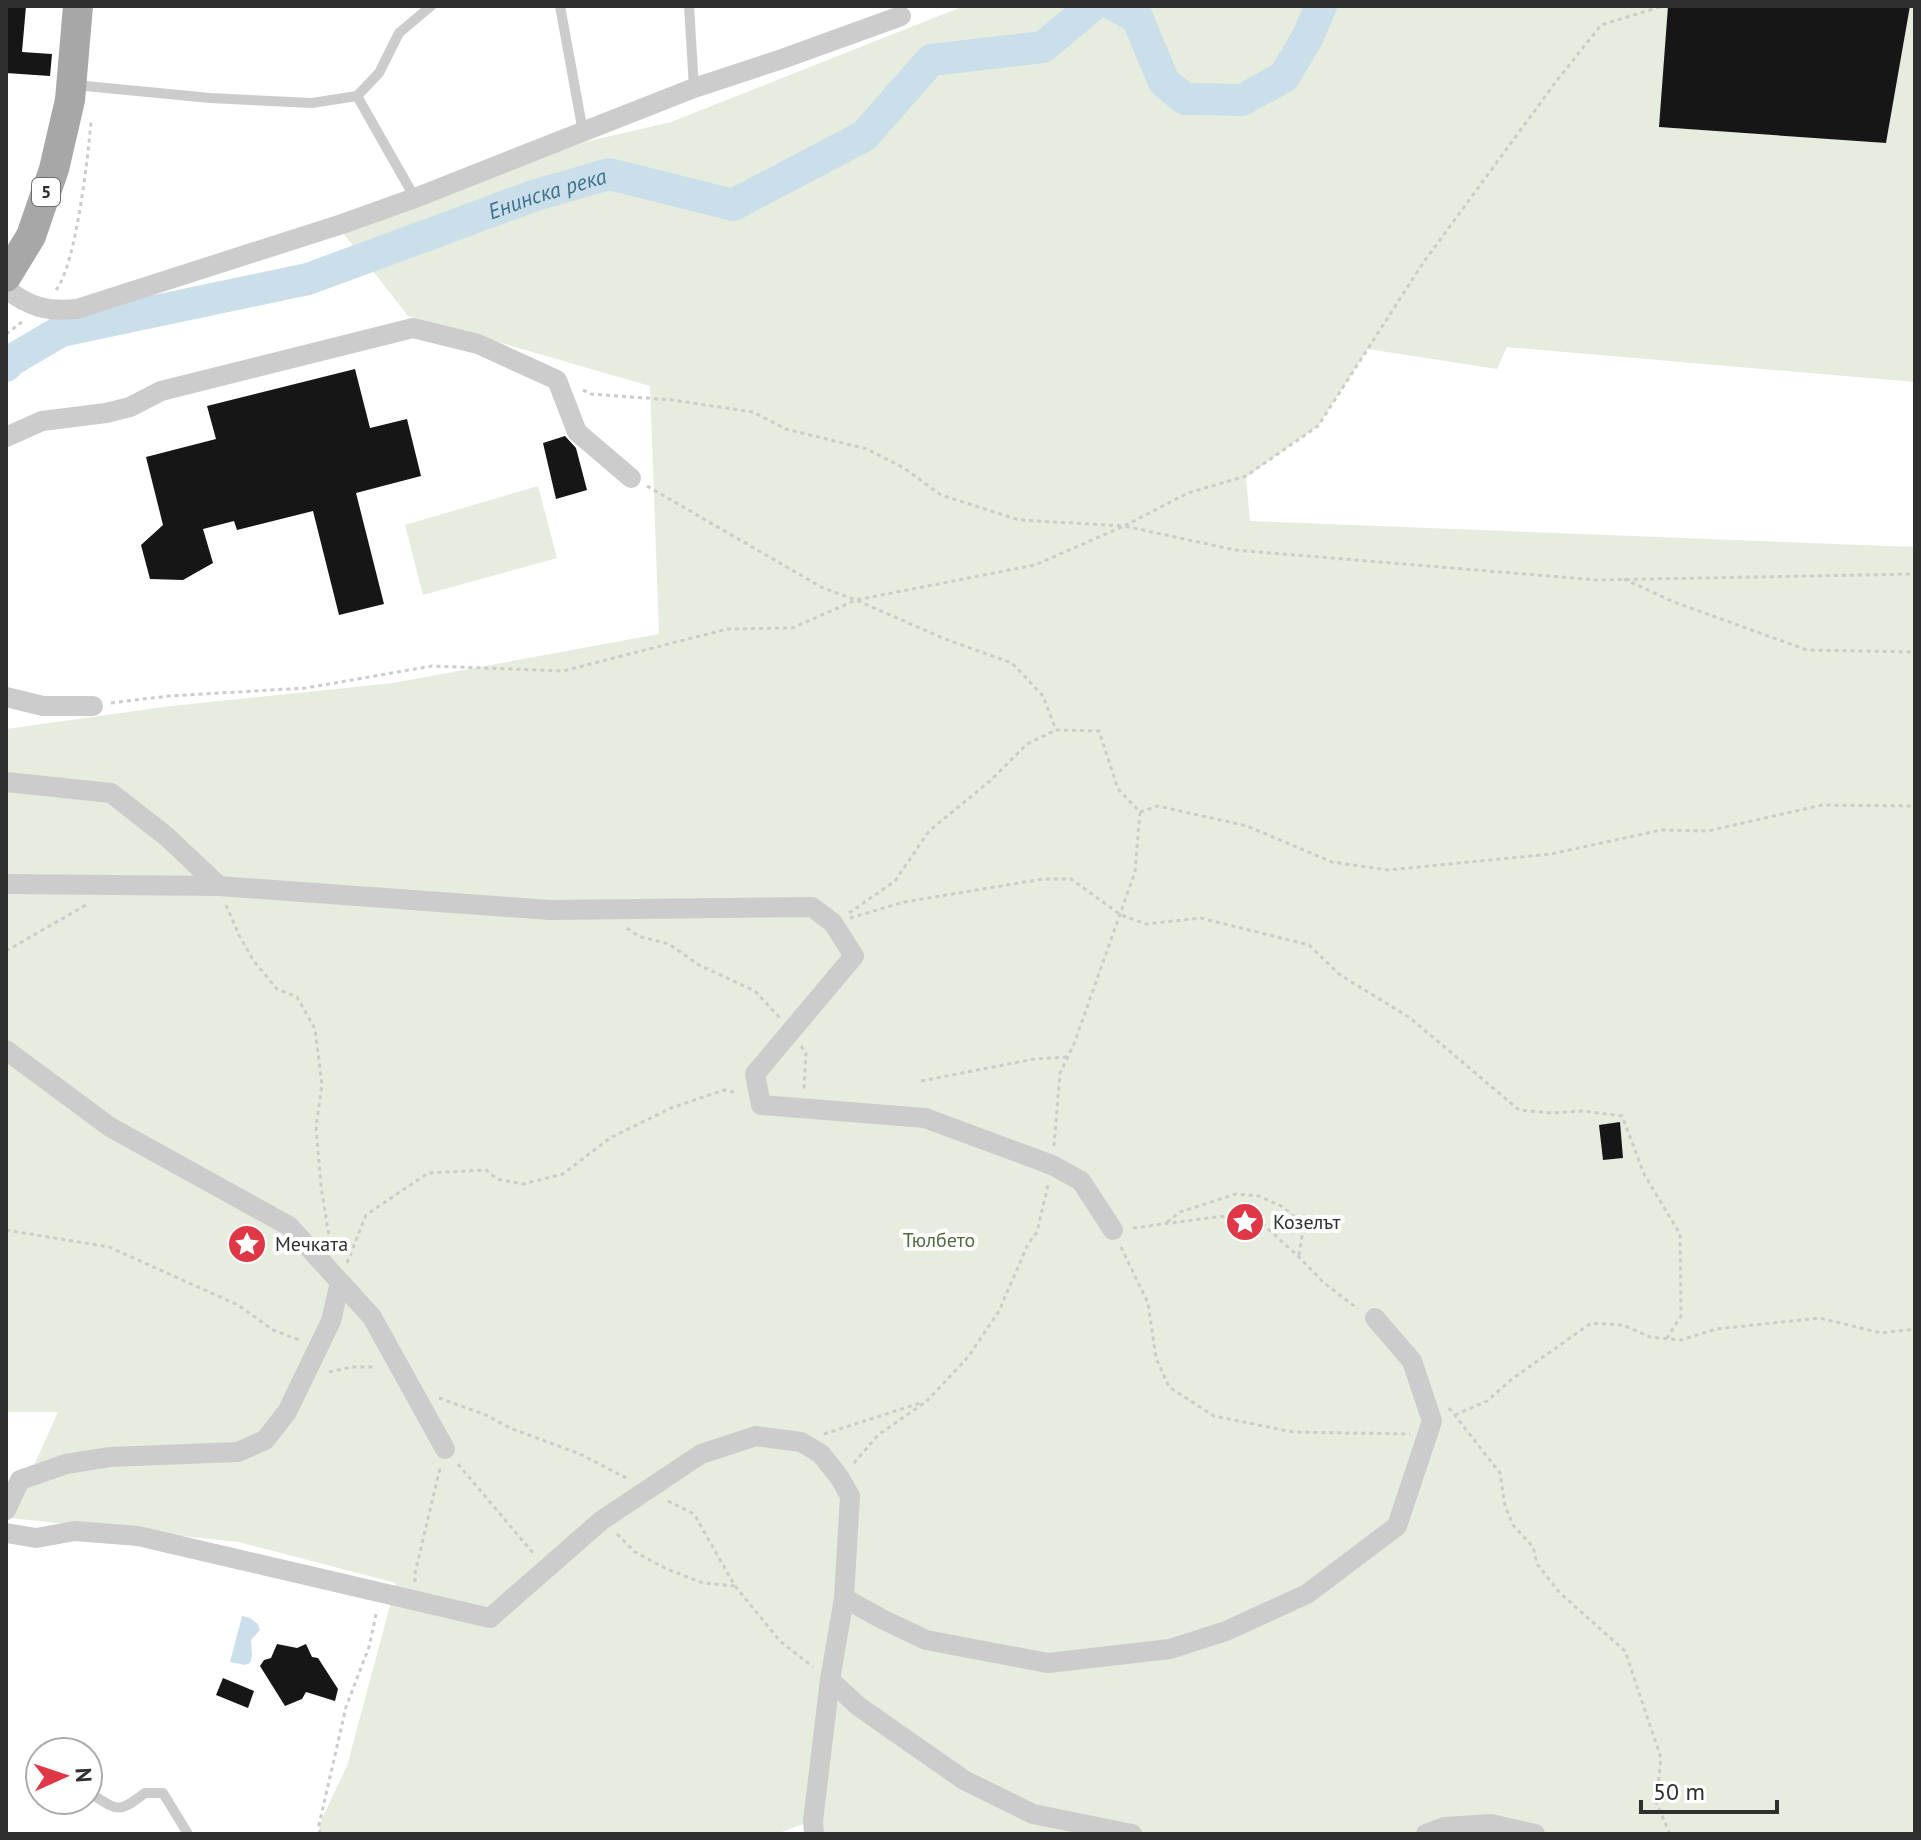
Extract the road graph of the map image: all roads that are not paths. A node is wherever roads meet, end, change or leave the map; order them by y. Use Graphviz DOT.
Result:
graph roads {
  1 [pos="78,6"];
  2 [pos="431,6"];
  3 [pos="560,6"];
  4 [pos="689,6"];
  5 [pos="901,16"];
  6 [pos="694,88"];
  7 [pos="71,93"];
  8 [pos="357,96"];
  9 [pos="583,132"];
  10 [pos="415,198"];
  11 [pos="6,277"];
  12 [pos="6,289"];
  13 [pos="6,437"];
  14 [pos="631,478"];
  15 [pos="6,697"];
  16 [pos="93,706"];
  17 [pos="6,782"];
  18 [pos="6,884"];
  19 [pos="219,886"];
  20 [pos="6,1050"];
  21 [pos="1113,1230"];
  22 [pos="337,1278"];
  23 [pos="1375,1318"];
  24 [pos="445,1449"];
  25 [pos="6,1510"];
  26 [pos="6,1533"];
  27 [pos="844,1598"];
  28 [pos="830,1680"];
  29 [pos="104,1802"];
  30 [pos="188,1834"];
  31 [pos="814,1834"];
  32 [pos="1132,1834"];
  33 [pos="1426,1834"];
  34 [pos="1535,1834"];
  1 -- 7 [label="main road, 5"];
  2 -- 8 [label="lane"];
  3 -- 9 [label="lane"];
  4 -- 6 [label="lane"];
  5 -- 6 [label="street"];
  6 -- 9 [label="street"];
  7 -- 8 [label="lane"];
  7 -- 11 [label="main road, 5"];
  8 -- 10 [label="lane"];
  9 -- 10 [label="street"];
  10 -- 12 [label="street"];
  13 -- 14 [label="street"];
  15 -- 16 [label="street"];
  17 -- 19 [label="street"];
  18 -- 19 [label="street"];
  19 -- 21 [label="street"];
  20 -- 22 [label="street"];
  22 -- 24 [label="street"];
  22 -- 25 [label="street"];
  23 -- 27 [label="street"];
  26 -- 27 [label="street"];
  27 -- 28 [label="street"];
  28 -- 31 [label="street"];
  28 -- 32 [label="street"];
  29 -- 30 [label="lane"];
  33 -- 34 [label="street"];
}
